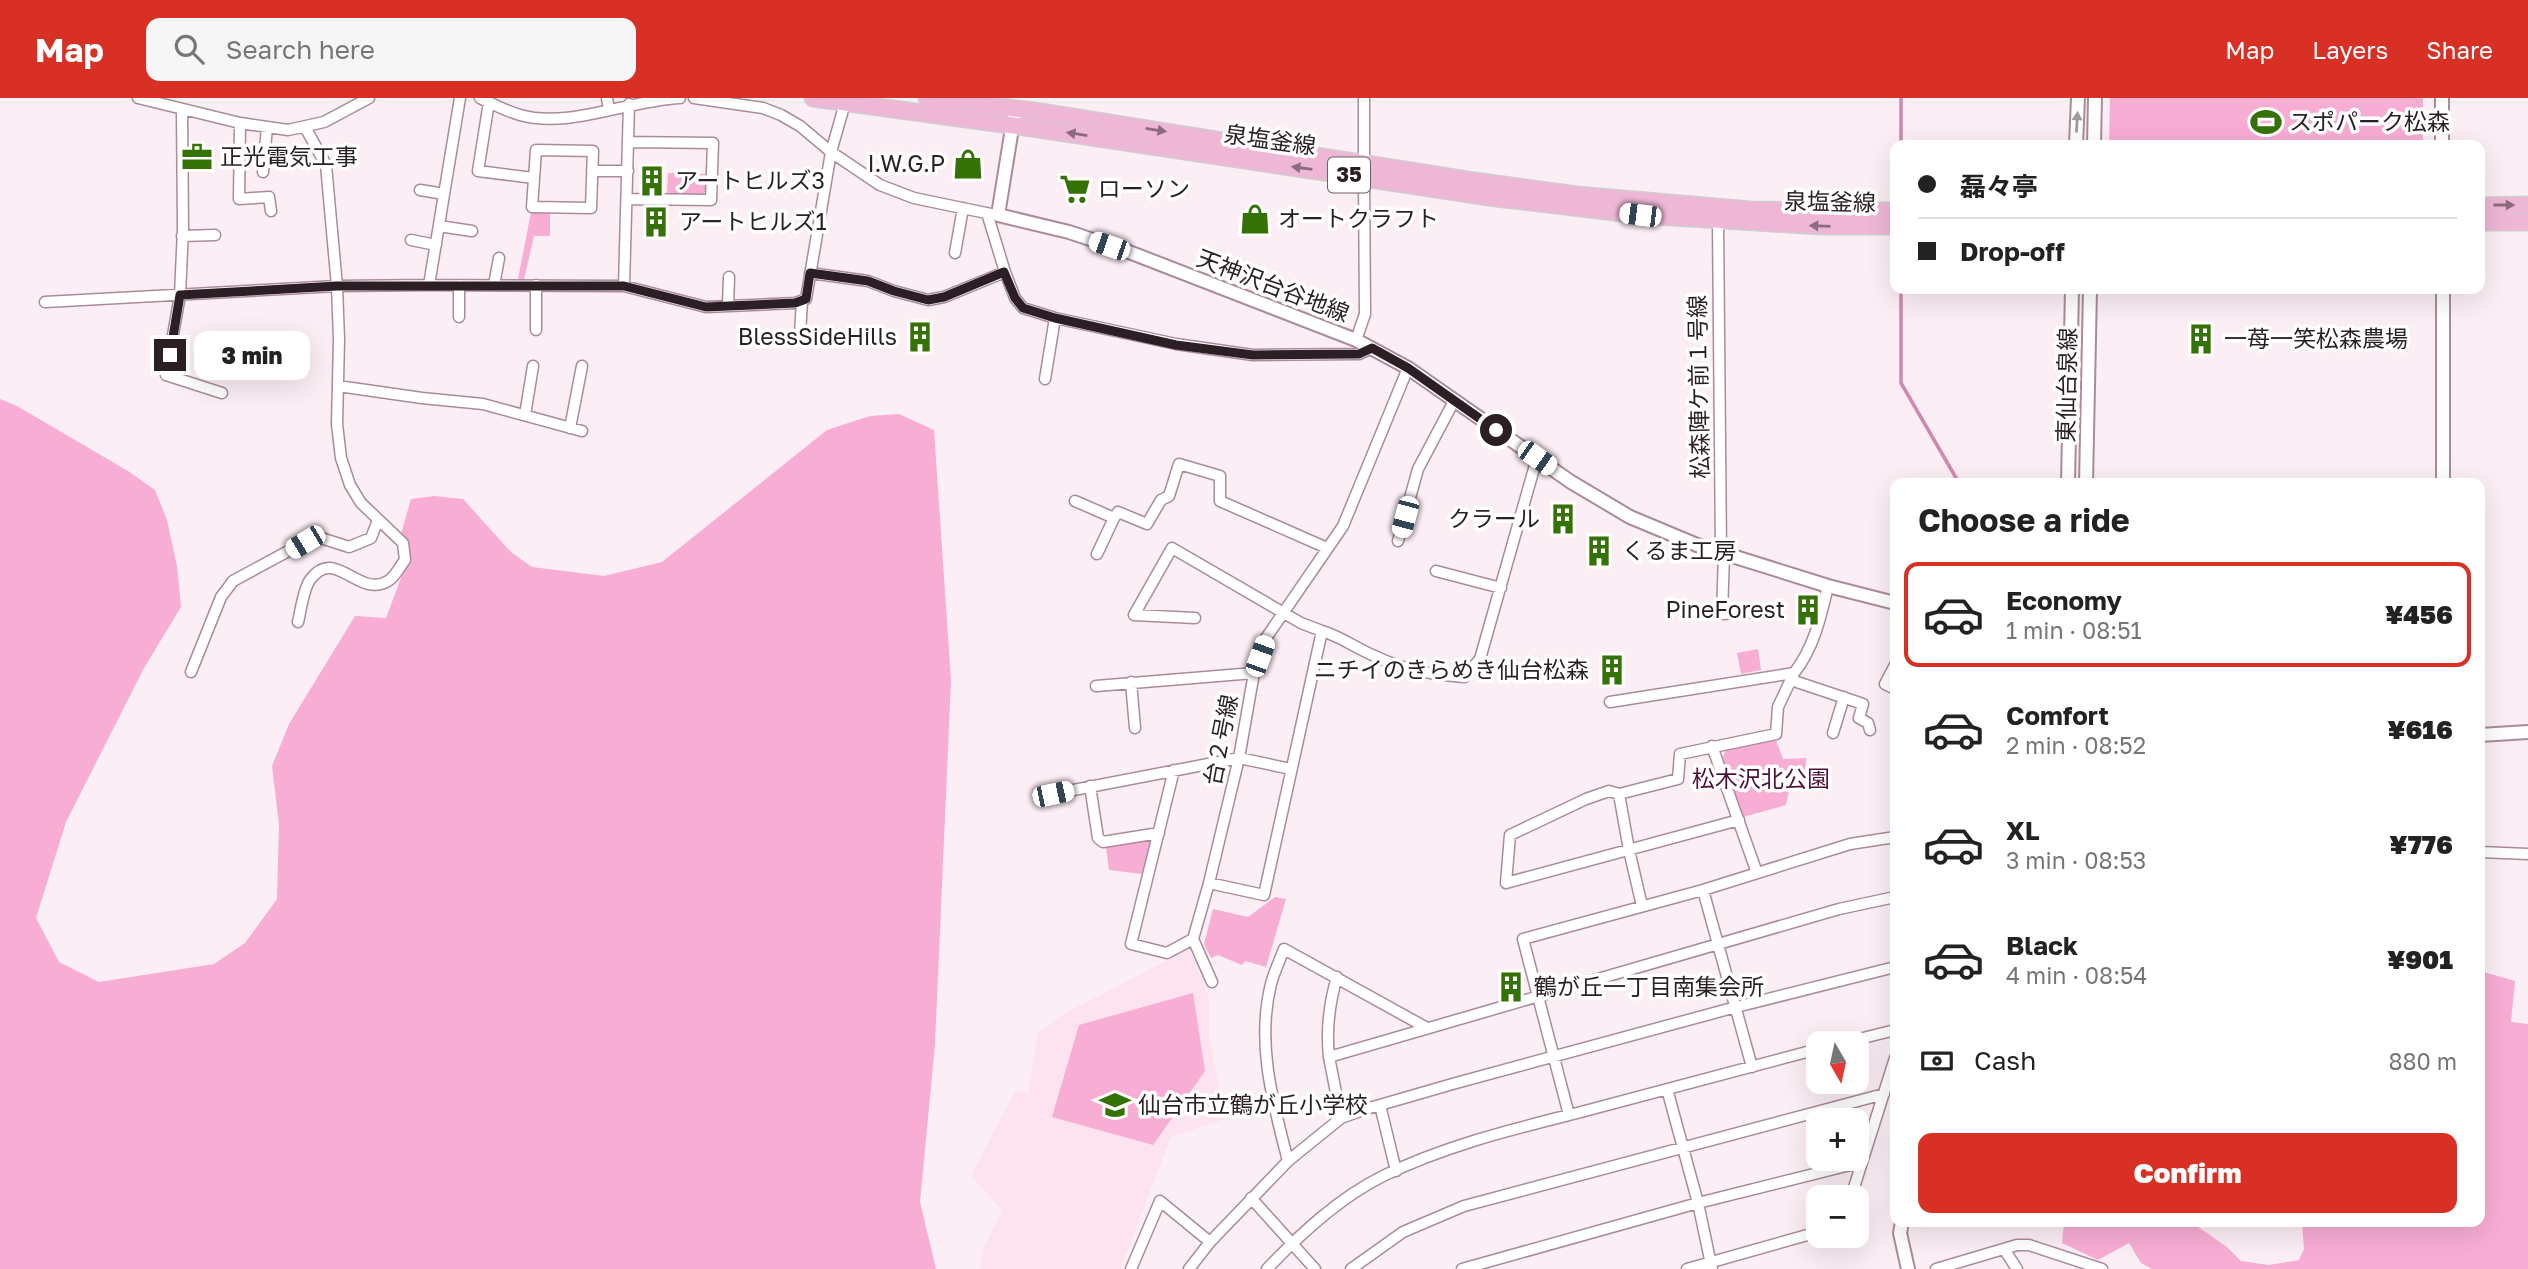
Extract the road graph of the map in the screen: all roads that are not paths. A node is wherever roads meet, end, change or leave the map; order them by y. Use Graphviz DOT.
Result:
graph roads {
  1 [pos="138,98"];
  2 [pos="369,98"];
  3 [pos="460,98"];
  4 [pos="607,98"];
  5 [pos="680,98"];
  6 [pos="694,98"];
  7 [pos="813,98"];
  8 [pos="927,98"];
  9 [pos="1364,98"];
  10 [pos="2078,98"];
  11 [pos="2095,98"];
  12 [pos="2442,98"];
  13 [pos="484,100"];
  14 [pos="845,103"];
  15 [pos="1016,103"];
  16 [pos="629,104"];
  17 [pos="182,109"];
  18 [pos="609,110"];
  19 [pos="240,122"];
  20 [pos="1013,125"];
  21 [pos="267,127"];
  22 [pos="305,127"];
  23 [pos="2076,140"];
  24 [pos="2094,140"];
  25 [pos="2442,140"];
  26 [pos="628,142"];
  27 [pos="831,152"];
  28 [pos="1364,170"];
  29 [pos="592,171"];
  30 [pos="628,171"];
  31 [pos="263,172"];
  32 [pos="533,178"];
  33 [pos="420,190"];
  34 [pos="444,194"];
  35 [pos="627,199"];
  36 [pos="2528,205"];
  37 [pos="2485,206"];
  38 [pos="963,208"];
  39 [pos="271,211"];
  40 [pos="1890,211"];
  41 [pos="993,214"];
  42 [pos="1718,221"];
  43 [pos="2485,222"];
  44 [pos="2528,222"];
  45 [pos="439,226"];
  46 [pos="1890,226"];
  47 [pos="472,231"];
  48 [pos="215,235"];
  49 [pos="183,236"];
  50 [pos="411,240"];
  51 [pos="436,245"];
  52 [pos="955,253"];
  53 [pos="499,258"];
  54 [pos="1004,272"];
  55 [pos="810,273"];
  56 [pos="729,277"];
  57 [pos="429,285"];
  58 [pos="459,285"];
  59 [pos="494,285"];
  60 [pos="536,285"];
  61 [pos="337,286"];
  62 [pos="624,286"];
  63 [pos="2072,294"];
  64 [pos="2090,294"];
  65 [pos="2443,294"];
  66 [pos="180,295"];
  67 [pos="802,300"];
  68 [pos="45,302"];
  69 [pos="728,306"];
  70 [pos="459,317"];
  71 [pos="1055,318"];
  72 [pos="536,330"];
  73 [pos="800,334"];
  74 [pos="1356,340"];
  75 [pos="1372,348"];
  76 [pos="533,366"];
  77 [pos="582,366"];
  78 [pos="1408,368"];
  79 [pos="1045,379"];
  80 [pos="338,386"];
  81 [pos="222,393"];
  82 [pos="1454,401"];
  83 [pos="525,415"];
  84 [pos="570,428"];
  85 [pos="582,431"];
  86 [pos="1537,458"];
  87 [pos="2068,478"];
  88 [pos="2086,478"];
  89 [pos="2443,478"];
  90 [pos="1075,501"];
  91 [pos="1114,518"];
  92 [pos="378,520"];
  93 [pos="1398,541"];
  94 [pos="1327,548"];
  95 [pos="1723,553"];
  96 [pos="1097,554"];
  97 [pos="1436,571"];
  98 [pos="1828,586"];
  99 [pos="1501,588"];
  100 [pos="1890,602"];
  101 [pos="1767,611"];
  102 [pos="1285,612"];
  103 [pos="1195,618"];
  104 [pos="298,622"];
  105 [pos="1322,631"];
  106 [pos="191,672"];
  107 [pos="1254,673"];
  108 [pos="1793,677"];
  109 [pos="1131,682"];
  110 [pos="1096,686"];
  111 [pos="1843,697"];
  112 [pos="1610,702"];
  113 [pos="1135,728"];
  114 [pos="1870,730"];
  115 [pos="2528,732"];
  116 [pos="1833,733"];
  117 [pos="2485,735"];
  118 [pos="1712,746"];
  119 [pos="1239,758"];
  120 [pos="1291,769"];
  121 [pos="1174,770"];
  122 [pos="1090,786"];
  123 [pos="1053,794"];
  124 [pos="1619,794"];
  125 [pos="1739,820"];
  126 [pos="1159,833"];
  127 [pos="1890,838"];
  128 [pos="1629,850"];
  129 [pos="2485,852"];
  130 [pos="2528,854"];
  131 [pos="1757,873"];
  132 [pos="1209,883"];
  133 [pos="1703,890"];
  134 [pos="1890,898"];
  135 [pos="1642,906"];
  136 [pos="1193,939"];
  137 [pos="1719,946"];
  138 [pos="1890,968"];
  139 [pos="1336,977"];
  140 [pos="1212,982"];
  141 [pos="1538,998"];
  142 [pos="1736,1007"];
  143 [pos="1427,1028"];
  144 [pos="1890,1031"];
  145 [pos="1869,1036"];
  146 [pos="1806,1052"];
  147 [pos="1328,1057"];
  148 [pos="1554,1058"];
  149 [pos="1752,1067"];
  150 [pos="1890,1074"];
  151 [pos="1667,1089"];
  152 [pos="1884,1094"];
  153 [pos="1380,1105"];
  154 [pos="1569,1115"];
  155 [pos="1341,1118"];
  156 [pos="1869,1143"];
  157 [pos="1683,1147"];
  158 [pos="1288,1161"];
  159 [pos="1396,1171"];
  160 [pos="1827,1171"];
  161 [pos="1251,1198"];
  162 [pos="1698,1203"];
  163 [pos="1901,1227"];
  164 [pos="1806,1236"];
  165 [pos="1210,1242"];
  166 [pos="1292,1243"];
  167 [pos="2004,1249"];
  168 [pos="1967,1265"];
  169 [pos="1712,1266"];
  170 [pos="1131,1269"];
  171 [pos="1189,1269"];
  172 [pos="1267,1269"];
  173 [pos="1315,1269"];
  174 [pos="1351,1269"];
  175 [pos="1462,1269"];
  176 [pos="1686,1269"];
  177 [pos="1908,1269"];
  178 [pos="1936,1269"];
  179 [pos="2017,1269"];
  180 [pos="2102,1269"];
  1 -- 17 [label="street"];
  2 -- 22 [label="street"];
  3 -- 34 [label="street"];
  4 -- 18 [label="street"];
  5 -- 16 [label="street"];
  6 -- 27 [label="street"];
  7 -- 14 [label="main road, 泉塩釜線 / 35"];
  8 -- 15 [label="main road, 泉塩釜線 / 35"];
  9 -- 28 [label="street"];
  23 -- 10 [label="street, one-way"];
  11 -- 24 [label="street"];
  12 -- 25 [label="street"];
  13 -- 18 [label="street"];
  13 -- 32 [label="street"];
  14 -- 20 [label="main road, 泉塩釜線 / 35"];
  14 -- 27 [label="street"];
  15 -- 20 [label="street"];
  15 -- 28 [label="main road, 泉塩釜線 / 35, one-way"];
  16 -- 18 [label="street"];
  16 -- 26 [label="street"];
  17 -- 19 [label="street"];
  17 -- 49 [label="street"];
  19 -- 21 [label="street"];
  19 -- 39 [label="street"];
  28 -- 20 [label="main road, 泉塩釜線 / 35, one-way"];
  20 -- 41 [label="street"];
  21 -- 22 [label="street"];
  21 -- 31 [label="street"];
  22 -- 61 [label="street"];
  26 -- 30 [label="street"];
  26 -- 35 [label="street"];
  27 -- 38 [label="street"];
  27 -- 55 [label="street"];
  28 -- 40 [label="main road, 泉塩釜線 / 35"];
  28 -- 42 [label="main road, 泉塩釜線 / 35"];
  28 -- 74 [label="street"];
  29 -- 30 [label="street"];
  29 -- 32 [label="street"];
  29 -- 32 [label="street"];
  30 -- 35 [label="street"];
  33 -- 34 [label="street"];
  34 -- 45 [label="street"];
  35 -- 62 [label="street"];
  37 -- 36 [label="main road, one-way"];
  38 -- 41 [label="street"];
  38 -- 52 [label="street"];
  41 -- 54 [label="street"];
  41 -- 74 [label="street, 天神沢台谷地線"];
  46 -- 42 [label="main road, 泉塩釜線 / 35, one-way"];
  42 -- 95 [label="street, 松森陣ケ前１号線"];
  43 -- 44 [label="main road"];
  45 -- 47 [label="street"];
  45 -- 51 [label="street"];
  48 -- 49 [label="street"];
  49 -- 66 [label="street"];
  50 -- 51 [label="street"];
  51 -- 57 [label="street"];
  53 -- 59 [label="street"];
  54 -- 55 [label="street"];
  54 -- 71 [label="street"];
  55 -- 67 [label="street"];
  56 -- 69 [label="street"];
  57 -- 58 [label="street"];
  57 -- 61 [label="street"];
  58 -- 59 [label="street"];
  58 -- 70 [label="street"];
  59 -- 60 [label="street"];
  60 -- 62 [label="street"];
  60 -- 72 [label="street"];
  61 -- 66 [label="street"];
  61 -- 80 [label="street"];
  62 -- 69 [label="street"];
  63 -- 87 [label="street"];
  64 -- 88 [label="street, 東仙台泉線"];
  65 -- 89 [label="street"];
  66 -- 68 [label="street"];
  66 -- 81 [label="street"];
  67 -- 69 [label="street"];
  67 -- 73 [label="street"];
  71 -- 75 [label="street"];
  71 -- 79 [label="street"];
  74 -- 75 [label="street, 天神沢台谷地線"];
  75 -- 78 [label="street, 天神沢台谷地線"];
  76 -- 83 [label="street"];
  77 -- 84 [label="street"];
  78 -- 82 [label="street, 天神沢台谷地線"];
  78 -- 94 [label="street, 台２号線"];
  80 -- 83 [label="street"];
  80 -- 92 [label="street"];
  82 -- 86 [label="street, 天神沢台谷地線"];
  82 -- 93 [label="street"];
  83 -- 84 [label="street"];
  84 -- 85 [label="street"];
  86 -- 95 [label="street, 天神沢台谷地線"];
  86 -- 99 [label="street"];
  90 -- 91 [label="street"];
  91 -- 94 [label="street"];
  91 -- 96 [label="street"];
  92 -- 104 [label="street"];
  92 -- 106 [label="street"];
  94 -- 102 [label="street, 台２号線"];
  95 -- 98 [label="street, 天神沢台谷地線"];
  95 -- 101 [label="street, 松森陣ケ前１号線"];
  97 -- 99 [label="street"];
  98 -- 100 [label="street, 天神沢台谷地線"];
  98 -- 108 [label="street"];
  99 -- 105 [label="street"];
  102 -- 103 [label="street"];
  102 -- 105 [label="street"];
  102 -- 107 [label="street, 台２号線"];
  105 -- 120 [label="street"];
  107 -- 109 [label="street"];
  107 -- 119 [label="street, 台２号線"];
  108 -- 111 [label="street"];
  108 -- 112 [label="street"];
  108 -- 118 [label="street"];
  109 -- 110 [label="street"];
  109 -- 113 [label="street"];
  111 -- 114 [label="street"];
  111 -- 116 [label="street"];
  115 -- 117 [label="street"];
  118 -- 124 [label="street"];
  118 -- 125 [label="street"];
  119 -- 120 [label="street"];
  119 -- 121 [label="street"];
  119 -- 132 [label="street, 台２号線"];
  120 -- 132 [label="street"];
  121 -- 122 [label="street"];
  121 -- 126 [label="street"];
  122 -- 123 [label="street"];
  122 -- 126 [label="street"];
  124 -- 128 [label="street"];
  124 -- 128 [label="street"];
  125 -- 128 [label="street"];
  125 -- 131 [label="street"];
  126 -- 136 [label="street"];
  127 -- 131 [label="street"];
  128 -- 135 [label="street"];
  129 -- 130 [label="street"];
  131 -- 133 [label="street"];
  132 -- 136 [label="street, 台２号線"];
  133 -- 135 [label="street"];
  133 -- 137 [label="street"];
  134 -- 137 [label="street"];
  135 -- 141 [label="street"];
  136 -- 140 [label="street"];
  137 -- 141 [label="street"];
  137 -- 142 [label="street"];
  138 -- 142 [label="street"];
  139 -- 143 [label="street"];
  139 -- 147 [label="street"];
  139 -- 158 [label="street"];
  141 -- 143 [label="street"];
  141 -- 148 [label="street"];
  142 -- 148 [label="street"];
  142 -- 149 [label="street"];
  143 -- 147 [label="street"];
  144 -- 145 [label="street"];
  146 -- 149 [label="street"];
  147 -- 155 [label="street"];
  148 -- 153 [label="street"];
  148 -- 154 [label="street"];
  149 -- 151 [label="street"];
  150 -- 152 [label="street"];
  151 -- 154 [label="street"];
  151 -- 157 [label="street"];
  152 -- 156 [label="street"];
  152 -- 157 [label="street"];
  153 -- 155 [label="street"];
  153 -- 159 [label="street"];
  154 -- 159 [label="street"];
  155 -- 158 [label="street"];
  157 -- 162 [label="street"];
  157 -- 174 [label="street"];
  158 -- 161 [label="street"];
  159 -- 166 [label="street"];
  160 -- 162 [label="street"];
  161 -- 165 [label="street"];
  161 -- 166 [label="street"];
  162 -- 169 [label="street"];
  162 -- 175 [label="street"];
  163 -- 177 [label="street"];
  164 -- 169 [label="street"];
  165 -- 170 [label="street"];
  165 -- 171 [label="street"];
  166 -- 172 [label="street"];
  166 -- 173 [label="street"];
  167 -- 168 [label="street"];
  167 -- 179 [label="street"];
  167 -- 180 [label="street"];
  168 -- 178 [label="street"];
  169 -- 176 [label="street"];
}
